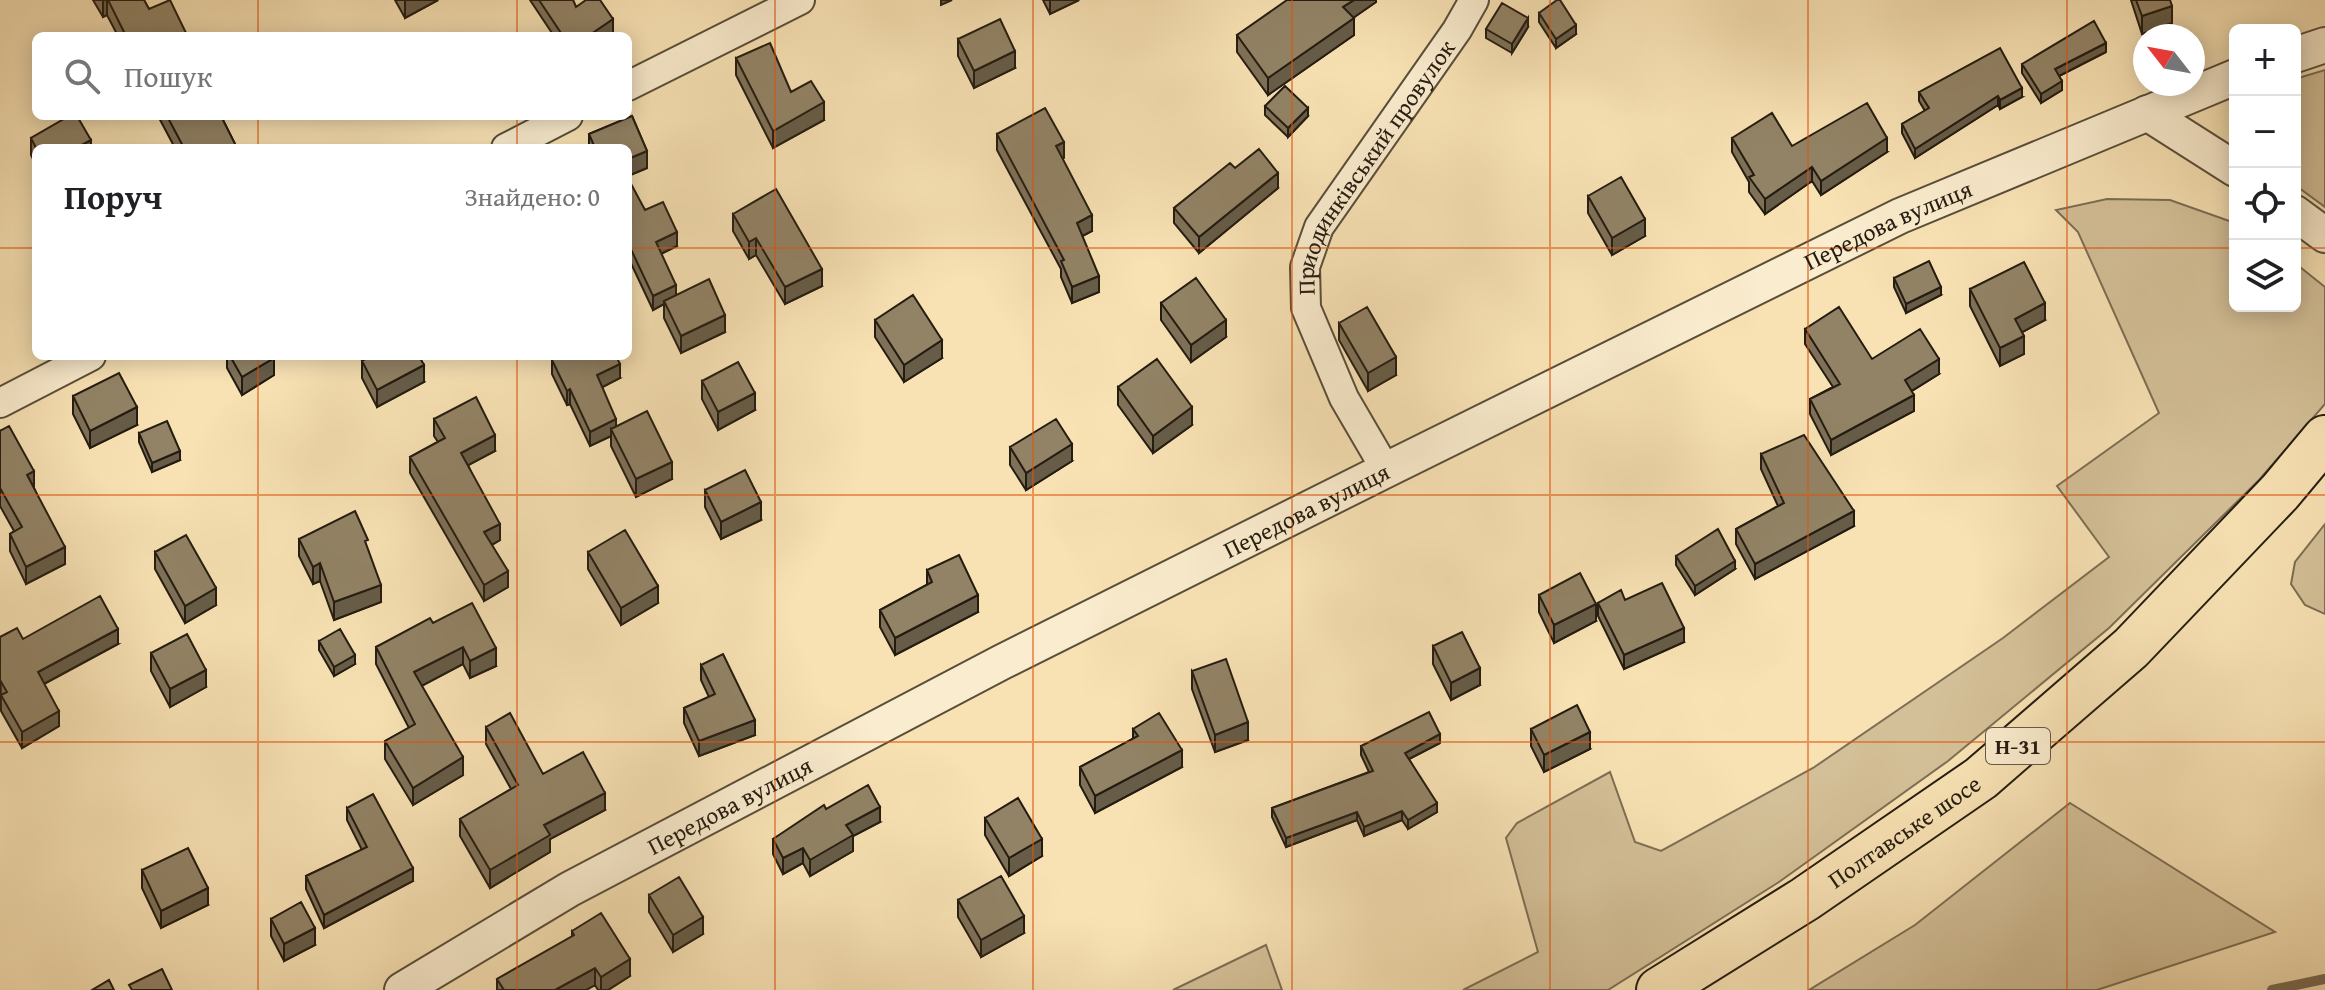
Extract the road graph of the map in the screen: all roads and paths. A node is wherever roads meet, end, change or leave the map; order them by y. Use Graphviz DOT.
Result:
graph roads {
  1 [pos="800,0"];
  2 [pos="1474,0"];
  3 [pos="2325,45"];
  4 [pos="2301,53"];
  5 [pos="2229,79"];
  6 [pos="632,84"];
  7 [pos="2147,113"];
  8 [pos="560,120"];
  9 [pos="514,144"];
  10 [pos="2233,168"];
  11 [pos="2301,217"];
  12 [pos="2325,235"];
  13 [pos="83,360"];
  14 [pos="0,403"];
  15 [pos="2325,438"];
  16 [pos="1386,470"];
  17 [pos="402,990"];
  18 [pos="1659,990"];
  1 -- 6 [label="street"];
  2 -- 16 [label="street, Приодинківський провулок"];
  3 -- 4 [label="street"];
  5 -- 7 [label="street, Передова вулиця"];
  7 -- 10 [label="street"];
  7 -- 16 [label="street, Передова вулиця"];
  8 -- 9 [label="street"];
  11 -- 12 [label="street"];
  13 -- 14 [label="street"];
  15 -- 18 [label="main road, Полтавське шосе / Н-31"];
  16 -- 17 [label="street, Передова вулиця"];
}
